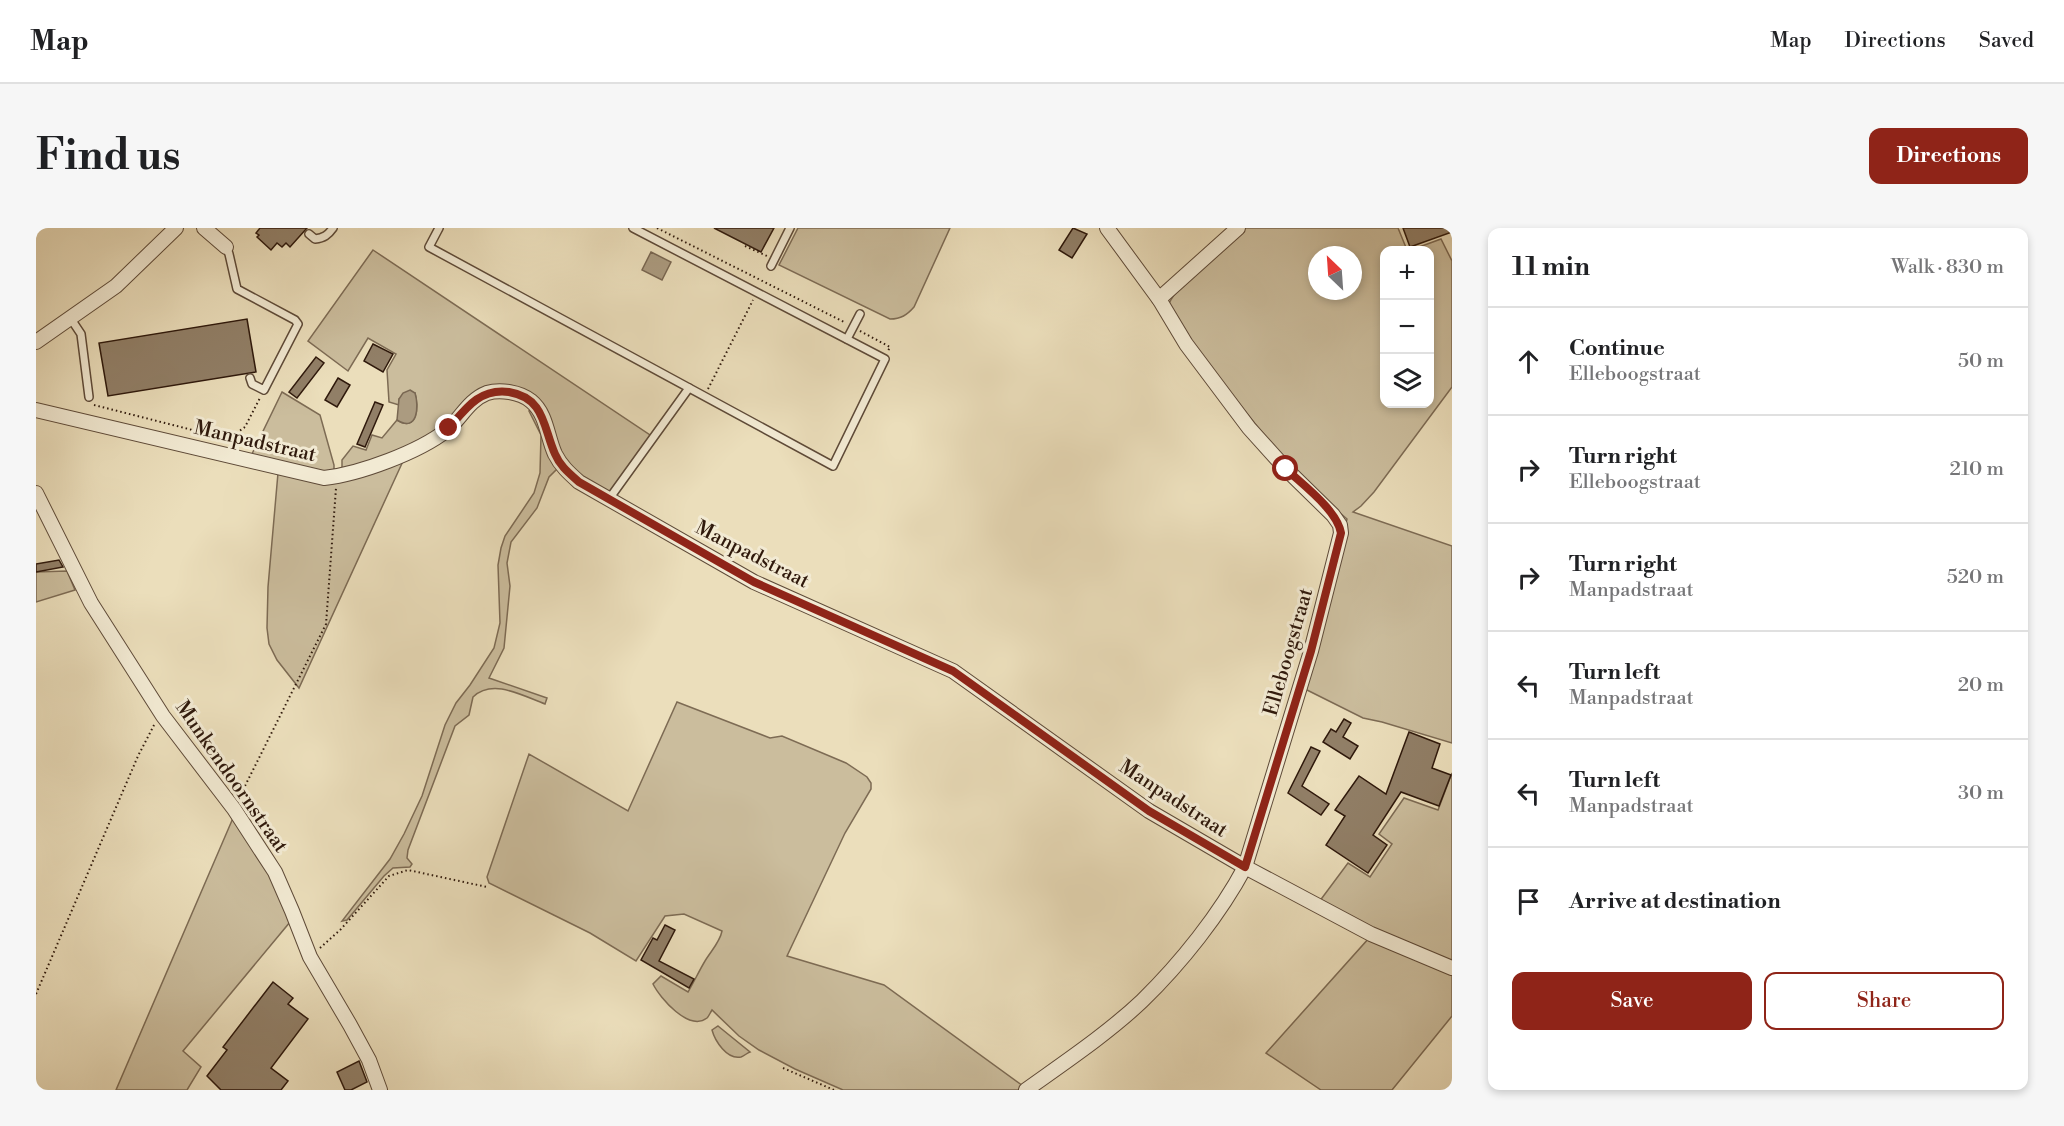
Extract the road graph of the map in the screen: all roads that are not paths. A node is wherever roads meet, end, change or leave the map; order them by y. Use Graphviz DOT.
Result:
graph roads {
  1 [pos="176,228"];
  2 [pos="204,228"];
  3 [pos="333,228"];
  4 [pos="439,228"];
  5 [pos="633,228"];
  6 [pos="790,228"];
  7 [pos="1107,228"];
  8 [pos="1238,228"];
  9 [pos="309,234"];
  10 [pos="226,247"];
  11 [pos="772,263"];
  12 [pos="1158,299"];
  13 [pos="860,314"];
  14 [pos="71,320"];
  15 [pos="847,339"];
  16 [pos="36,342"];
  17 [pos="250,378"];
  18 [pos="689,388"];
  19 [pos="89,397"];
  20 [pos="36,410"];
  21 [pos="36,493"];
  22 [pos="609,499"];
  23 [pos="1245,867"];
  24 [pos="1452,968"];
  25 [pos="380,1090"];
  26 [pos="1026,1090"];
  1 -- 14 [label="street"];
  2 -- 10 [label="street"];
  3 -- 9 [label="lane"];
  4 -- 18 [label="lane"];
  5 -- 15 [label="lane"];
  6 -- 11 [label="lane"];
  7 -- 12 [label="street"];
  8 -- 12 [label="street"];
  10 -- 17 [label="lane"];
  12 -- 23 [label="street, Elleboogstraat"];
  13 -- 15 [label="lane"];
  14 -- 16 [label="street"];
  14 -- 19 [label="lane"];
  15 -- 18 [label="lane"];
  18 -- 22 [label="lane"];
  20 -- 22 [label="street, Manpadstraat"];
  21 -- 25 [label="street, Munkendoornstraat"];
  22 -- 23 [label="street, Manpadstraat"];
  23 -- 24 [label="street, Manpadstraat"];
  23 -- 26 [label="street, Elleboogstraat"];
}
